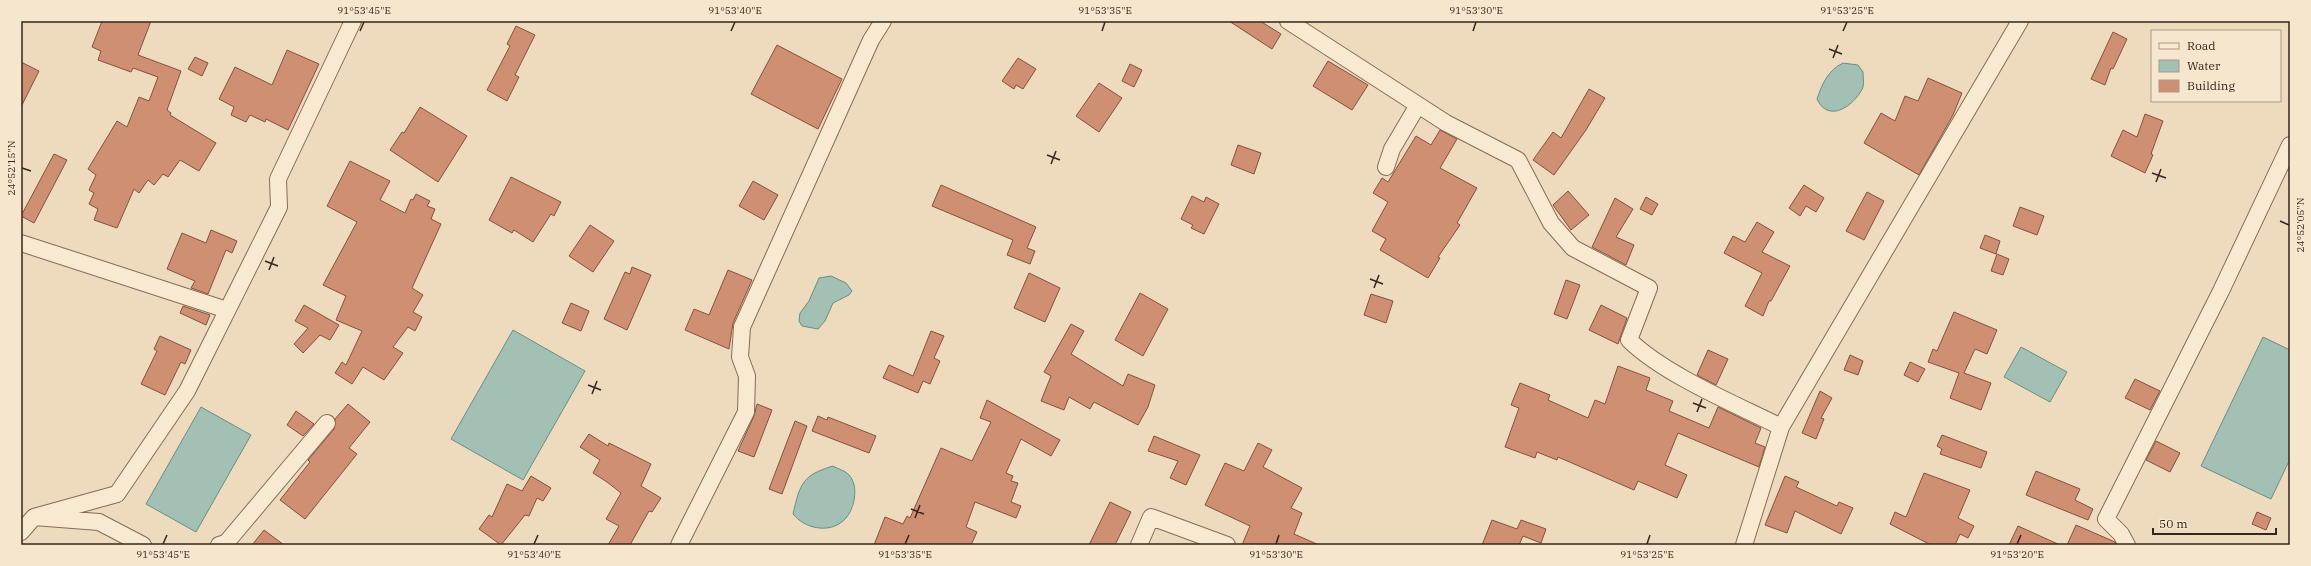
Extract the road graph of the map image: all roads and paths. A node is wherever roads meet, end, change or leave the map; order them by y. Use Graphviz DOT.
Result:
graph roads {
  1 [pos="353,21"];
  2 [pos="883,21"];
  3 [pos="1288,21"];
  4 [pos="2020,21"];
  5 [pos="1418,105"];
  6 [pos="2290,145"];
  7 [pos="1386,167"];
  8 [pos="21,243"];
  9 [pos="227,310"];
  10 [pos="327,423"];
  11 [pos="1781,427"];
  12 [pos="34,517"];
  13 [pos="21,532"];
  14 [pos="143,545"];
  15 [pos="219,545"];
  16 [pos="679,545"];
  17 [pos="1139,545"];
  18 [pos="1226,545"];
  19 [pos="1744,545"];
  20 [pos="2127,545"];
  1 -- 9 [label="street"];
  2 -- 16 [label="street"];
  3 -- 5 [label="street"];
  4 -- 11 [label="street"];
  5 -- 7 [label="street"];
  5 -- 11 [label="street"];
  6 -- 20 [label="street"];
  8 -- 9 [label="street"];
  9 -- 12 [label="street"];
  10 -- 15 [label="street"];
  11 -- 19 [label="street"];
  12 -- 13 [label="street"];
  12 -- 14 [label="street"];
  17 -- 18 [label="street"];
}
